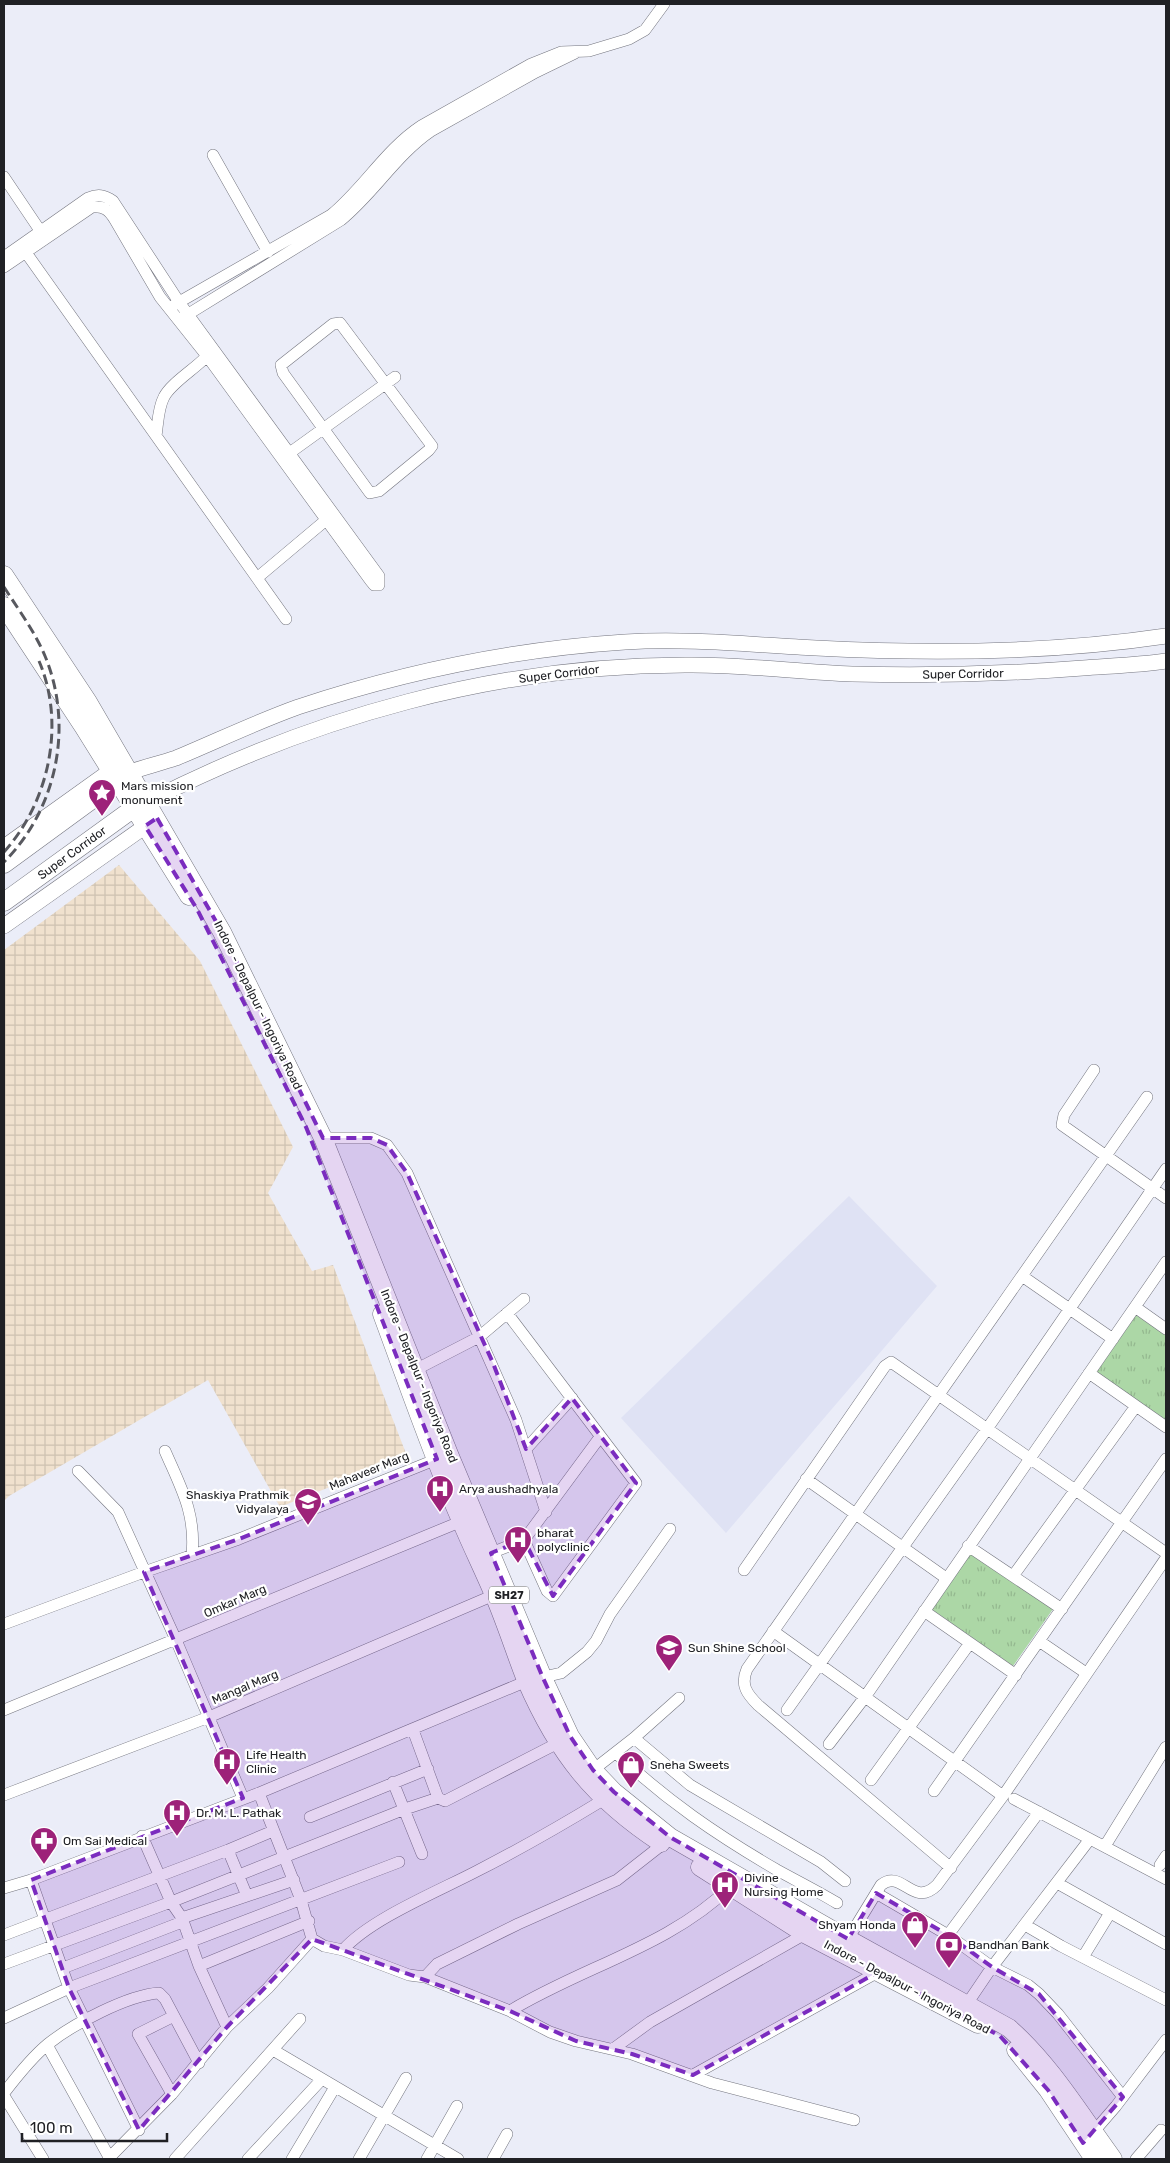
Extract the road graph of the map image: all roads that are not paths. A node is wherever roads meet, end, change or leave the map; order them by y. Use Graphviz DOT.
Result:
graph roads {
  1 [pos="664,4"];
  2 [pos="575,53"];
  3 [pos="213,155"];
  4 [pos="4,177"];
  5 [pos="42,232"];
  6 [pos="23,249"];
  7 [pos="268,252"];
  8 [pos="4,257"];
  9 [pos="4,267"];
  10 [pos="179,302"];
  11 [pos="169,309"];
  12 [pos="189,314"];
  13 [pos="178,321"];
  14 [pos="206,356"];
  15 [pos="390,380"];
  16 [pos="324,429"];
  17 [pos="156,436"];
  18 [pos="285,456"];
  19 [pos="326,520"];
  20 [pos="4,575"];
  21 [pos="257,578"];
  22 [pos="4,606"];
  23 [pos="286,619"];
  24 [pos="1166,636"];
  25 [pos="1166,661"];
  26 [pos="66,669"];
  27 [pos="59,689"];
  28 [pos="121,771"];
  29 [pos="140,805"];
  30 [pos="151,822"];
  31 [pos="4,847"];
  32 [pos="4,864"];
  33 [pos="4,902"];
  34 [pos="4,926"];
  35 [pos="1094,1070"];
  36 [pos="1147,1097"];
  37 [pos="323,1138"];
  38 [pos="1106,1156"];
  39 [pos="1166,1169"];
  40 [pos="1152,1188"];
  41 [pos="1166,1198"];
  42 [pos="1166,1262"];
  43 [pos="1022,1276"];
  44 [pos="524,1299"];
  45 [pos="1135,1308"];
  46 [pos="1070,1309"];
  47 [pos="507,1313"];
  48 [pos="1166,1329"];
  49 [pos="479,1337"];
  50 [pos="1113,1339"];
  51 [pos="417,1369"];
  52 [pos="1089,1374"];
  53 [pos="940,1396"];
  54 [pos="572,1398"];
  55 [pos="1136,1406"];
  56 [pos="1166,1427"];
  57 [pos="987,1429"];
  58 [pos="600,1438"];
  59 [pos="526,1449"];
  60 [pos="165,1451"];
  61 [pos="1030,1458"];
  62 [pos="437,1459"];
  63 [pos="1166,1459"];
  64 [pos="78,1471"];
  65 [pos="806,1479"];
  66 [pos="1075,1490"];
  67 [pos="546,1512"];
  68 [pos="856,1513"];
  69 [pos="468,1519"];
  70 [pos="1122,1522"];
  71 [pos="670,1529"];
  72 [pos="524,1540"];
  73 [pos="968,1546"];
  74 [pos="903,1547"];
  75 [pos="491,1553"];
  76 [pos="1166,1553"];
  77 [pos="192,1555"];
  78 [pos="1166,1558"];
  79 [pos="744,1570"];
  80 [pos="144,1572"];
  81 [pos="1013,1576"];
  82 [pos="946,1578"];
  83 [pos="494,1595"];
  84 [pos="1062,1609"];
  85 [pos="924,1611"];
  86 [pos="4,1624"];
  87 [pos="773,1631"];
  88 [pos="176,1640"];
  89 [pos="1039,1641"];
  90 [pos="970,1643"];
  91 [pos="819,1663"];
  92 [pos="1086,1673"];
  93 [pos="1016,1675"];
  94 [pos="535,1680"];
  95 [pos="866,1697"];
  96 [pos="680,1698"];
  97 [pos="4,1710"];
  98 [pos="787,1710"];
  99 [pos="209,1717"];
  100 [pos="909,1728"];
  101 [pos="413,1730"];
  102 [pos="634,1738"];
  103 [pos="558,1743"];
  104 [pos="829,1744"];
  105 [pos="1166,1747"];
  106 [pos="616,1753"];
  107 [pos="955,1762"];
  108 [pos="428,1769"];
  109 [pos="593,1770"];
  110 [pos="871,1780"];
  111 [pos="393,1782"];
  112 [pos="934,1791"];
  113 [pos="259,1793"];
  114 [pos="4,1795"];
  115 [pos="243,1798"];
  116 [pos="438,1798"];
  117 [pos="1009,1798"];
  118 [pos="603,1800"];
  119 [pos="406,1809"];
  120 [pos="1039,1812"];
  121 [pos="310,1817"];
  122 [pos="273,1831"];
  123 [pos="142,1836"];
  124 [pos="1090,1839"];
  125 [pos="663,1844"];
  126 [pos="1105,1846"];
  127 [pos="228,1850"];
  128 [pos="422,1854"];
  129 [pos="284,1858"];
  130 [pos="399,1862"];
  131 [pos="951,1868"];
  132 [pos="238,1875"];
  133 [pos="161,1876"];
  134 [pos="1166,1879"];
  135 [pos="31,1880"];
  136 [pos="294,1880"];
  137 [pos="846,1881"];
  138 [pos="1057,1883"];
  139 [pos="731,1886"];
  140 [pos="4,1888"];
  141 [pos="876,1893"];
  142 [pos="246,1896"];
  143 [pos="302,1900"];
  144 [pos="172,1902"];
  145 [pos="837,1903"];
  146 [pos="1110,1913"];
  147 [pos="44,1920"];
  148 [pos="182,1920"];
  149 [pos="308,1922"];
  150 [pos="1026,1925"];
  151 [pos="805,1934"];
  152 [pos="4,1935"];
  153 [pos="948,1935"];
  154 [pos="312,1939"];
  155 [pos="848,1939"];
  156 [pos="190,1942"];
  157 [pos="1166,1944"];
  158 [pos="53,1946"];
  159 [pos="343,1950"];
  160 [pos="1083,1957"];
  161 [pos="4,1964"];
  162 [pos="199,1966"];
  163 [pos="62,1968"];
  164 [pos="992,1968"];
  165 [pos="878,1972"];
  166 [pos="424,1978"];
  167 [pos="69,1988"];
  168 [pos="1166,2000"];
  169 [pos="967,2004"];
  170 [pos="510,2011"];
  171 [pos="174,2016"];
  172 [pos="4,2018"];
  173 [pos="300,2019"];
  174 [pos="86,2020"];
  175 [pos="227,2027"];
  176 [pos="1166,2040"];
  177 [pos="47,2045"];
  178 [pos="273,2050"];
  179 [pos="613,2050"];
  180 [pos="199,2063"];
  181 [pos="693,2076"];
  182 [pos="406,2078"];
  183 [pos="322,2079"];
  184 [pos="336,2087"];
  185 [pos="172,2094"];
  186 [pos="4,2095"];
  187 [pos="1123,2097"];
  188 [pos="457,2106"];
  189 [pos="384,2116"];
  190 [pos="854,2120"];
  191 [pos="139,2130"];
  192 [pos="1161,2130"];
  193 [pos="507,2134"];
  194 [pos="1088,2138"];
  195 [pos="434,2146"];
  196 [pos="109,2158"];
  197 [pos="43,2159"];
  198 [pos="175,2159"];
  199 [pos="248,2159"];
  200 [pos="292,2159"];
  201 [pos="359,2159"];
  202 [pos="427,2159"];
  203 [pos="458,2159"];
  204 [pos="493,2159"];
  205 [pos="1094,2159"];
  206 [pos="1113,2159"];
  207 [pos="1136,2159"];
  1 -- 2 [label="street"];
  2 -- 7 [label="street"];
  2 -- 12 [label="street"];
  3 -- 7 [label="street"];
  4 -- 5 [label="street"];
  5 -- 6 [label="street"];
  5 -- 10 [label="street"];
  6 -- 8 [label="street"];
  6 -- 9 [label="street"];
  6 -- 11 [label="street"];
  6 -- 17 [label="street"];
  7 -- 10 [label="street"];
  10 -- 11 [label="street"];
  10 -- 12 [label="street"];
  11 -- 13 [label="street"];
  12 -- 13 [label="street"];
  12 -- 18 [label="street"];
  13 -- 14 [label="street"];
  14 -- 17 [label="street"];
  14 -- 18 [label="street"];
  15 -- 16 [label="street"];
  15 -- 16 [label="street"];
  15 -- 16 [label="street"];
  16 -- 18 [label="street"];
  17 -- 21 [label="street"];
  18 -- 19 [label="street"];
  18 -- 19 [label="street"];
  19 -- 21 [label="street"];
  20 -- 26 [label="main road"];
  21 -- 23 [label="street"];
  22 -- 27 [label="main road"];
  24 -- 28 [label="main road, Super Corridor"];
  25 -- 29 [label="main road, Super Corridor"];
  26 -- 27 [label="main road"];
  26 -- 28 [label="main road"];
  27 -- 28 [label="main road"];
  28 -- 29 [label="main road, Indore - Depalpur - Ingoriya Road / SH27"];
  28 -- 31 [label="main road"];
  28 -- 32 [label="main road, Super Corridor"];
  29 -- 30 [label="main road, Indore - Depalpur - Ingoriya Road / SH27"];
  29 -- 33 [label="main road, Super Corridor"];
  30 -- 34 [label="main road"];
  30 -- 37 [label="main road, Indore - Depalpur - Ingoriya Road / SH27"];
  30 -- 62 [label="main road, Indore - Depalpur - Ingoriya Road / SH27"];
  35 -- 38 [label="street"];
  36 -- 38 [label="street"];
  37 -- 49 [label="street"];
  37 -- 51 [label="main road, Indore - Depalpur - Ingoriya Road / SH27"];
  38 -- 40 [label="street"];
  38 -- 43 [label="street"];
  39 -- 40 [label="street"];
  40 -- 41 [label="street"];
  40 -- 46 [label="street"];
  42 -- 45 [label="street"];
  43 -- 46 [label="street"];
  43 -- 53 [label="street"];
  44 -- 47 [label="street"];
  45 -- 48 [label="street"];
  45 -- 50 [label="street"];
  46 -- 50 [label="street"];
  46 -- 57 [label="street"];
  47 -- 49 [label="street"];
  47 -- 54 [label="street"];
  49 -- 51 [label="street"];
  49 -- 59 [label="street"];
  50 -- 52 [label="street"];
  51 -- 69 [label="main road, Indore - Depalpur - Ingoriya Road / SH27"];
  52 -- 55 [label="street"];
  52 -- 61 [label="street"];
  53 -- 57 [label="street"];
  53 -- 65 [label="street"];
  53 -- 68 [label="street"];
  54 -- 58 [label="street"];
  54 -- 59 [label="street"];
  55 -- 56 [label="street"];
  55 -- 66 [label="street"];
  57 -- 61 [label="street"];
  57 -- 74 [label="street"];
  58 -- 67 [label="street"];
  58 -- 72 [label="street"];
  59 -- 67 [label="street"];
  60 -- 77 [label="street"];
  61 -- 66 [label="street"];
  61 -- 73 [label="street"];
  62 -- 69 [label="main road, Indore - Depalpur - Ingoriya Road / SH27"];
  62 -- 77 [label="street, Mahaveer Marg"];
  63 -- 70 [label="street"];
  64 -- 80 [label="street"];
  65 -- 68 [label="street"];
  65 -- 79 [label="street"];
  66 -- 70 [label="street"];
  66 -- 81 [label="street"];
  67 -- 72 [label="street"];
  68 -- 74 [label="street"];
  68 -- 87 [label="street"];
  69 -- 75 [label="main road, Indore - Depalpur - Ingoriya Road / SH27"];
  69 -- 83 [label="main road, Indore - Depalpur - Ingoriya Road / SH27"];
  69 -- 88 [label="street, Omkar Marg"];
  70 -- 76 [label="street"];
  70 -- 84 [label="street"];
  71 -- 94 [label="street"];
  72 -- 75 [label="street"];
  73 -- 81 [label="street"];
  73 -- 82 [label="street"];
  74 -- 82 [label="street"];
  74 -- 91 [label="street"];
  75 -- 94 [label="main road, Indore - Depalpur - Ingoriya Road / SH27"];
  77 -- 80 [label="street, Mahaveer Marg"];
  78 -- 92 [label="street"];
  80 -- 86 [label="street, Mahaveer Marg"];
  80 -- 88 [label="street"];
  81 -- 84 [label="street"];
  82 -- 85 [label="street"];
  83 -- 94 [label="main road, Indore - Depalpur - Ingoriya Road / SH27"];
  83 -- 99 [label="street, Mangal Marg"];
  84 -- 89 [label="street"];
  85 -- 90 [label="street"];
  85 -- 95 [label="street"];
  87 -- 91 [label="street"];
  87 -- 131 [label="street"];
  88 -- 97 [label="street, Omkar Marg"];
  88 -- 99 [label="street"];
  89 -- 92 [label="street"];
  89 -- 93 [label="street"];
  90 -- 93 [label="street"];
  90 -- 100 [label="street"];
  91 -- 95 [label="street"];
  91 -- 98 [label="street"];
  92 -- 117 [label="street"];
  93 -- 107 [label="street"];
  94 -- 101 [label="street"];
  94 -- 103 [label="main road, Indore - Depalpur - Ingoriya Road / SH27"];
  94 -- 109 [label="main road, Indore - Depalpur - Ingoriya Road / SH27"];
  95 -- 100 [label="street"];
  95 -- 104 [label="street"];
  96 -- 102 [label="street"];
  99 -- 114 [label="street, Mangal Marg"];
  99 -- 115 [label="street"];
  100 -- 107 [label="street"];
  100 -- 110 [label="street"];
  101 -- 108 [label="street"];
  101 -- 113 [label="street"];
  102 -- 106 [label="street"];
  102 -- 137 [label="street"];
  103 -- 116 [label="street"];
  103 -- 118 [label="main road, Indore - Depalpur - Ingoriya Road / SH27"];
  105 -- 126 [label="street"];
  106 -- 109 [label="street"];
  106 -- 145 [label="street"];
  107 -- 112 [label="street"];
  107 -- 117 [label="street"];
  108 -- 111 [label="street"];
  108 -- 116 [label="street"];
  109 -- 155 [label="main road, Indore - Depalpur - Ingoriya Road / SH27"];
  111 -- 119 [label="street"];
  111 -- 121 [label="street"];
  113 -- 115 [label="street"];
  113 -- 122 [label="street"];
  115 -- 123 [label="street"];
  116 -- 119 [label="street"];
  117 -- 120 [label="street"];
  117 -- 131 [label="street"];
  118 -- 125 [label="main road, Indore - Depalpur - Ingoriya Road / SH27"];
  118 -- 159 [label="street"];
  119 -- 128 [label="street"];
  119 -- 129 [label="street"];
  120 -- 124 [label="street"];
  120 -- 153 [label="street"];
  122 -- 127 [label="street"];
  122 -- 129 [label="street"];
  123 -- 133 [label="street"];
  123 -- 135 [label="street"];
  124 -- 126 [label="street"];
  124 -- 138 [label="street"];
  125 -- 139 [label="main road, Indore - Depalpur - Ingoriya Road / SH27"];
  125 -- 166 [label="street"];
  126 -- 134 [label="street"];
  127 -- 132 [label="street"];
  127 -- 133 [label="street"];
  129 -- 132 [label="street"];
  129 -- 136 [label="street"];
  130 -- 143 [label="street"];
  131 -- 141 [label="street"];
  132 -- 142 [label="street"];
  132 -- 144 [label="street"];
  133 -- 144 [label="street"];
  133 -- 147 [label="street"];
  135 -- 140 [label="street"];
  135 -- 147 [label="street"];
  136 -- 142 [label="street"];
  136 -- 143 [label="street"];
  138 -- 146 [label="street"];
  138 -- 150 [label="street"];
  139 -- 151 [label="main road, Indore - Depalpur - Ingoriya Road / SH27"];
  139 -- 170 [label="street"];
  141 -- 153 [label="street"];
  141 -- 155 [label="street"];
  142 -- 148 [label="street"];
  143 -- 149 [label="street"];
  143 -- 156 [label="street"];
  144 -- 148 [label="street"];
  144 -- 158 [label="street"];
  146 -- 157 [label="street"];
  146 -- 160 [label="street"];
  147 -- 152 [label="street"];
  147 -- 158 [label="street"];
  148 -- 156 [label="street"];
  148 -- 163 [label="street"];
  149 -- 154 [label="street"];
  149 -- 162 [label="street"];
  150 -- 160 [label="street"];
  150 -- 164 [label="street"];
  151 -- 165 [label="main road, Indore - Depalpur - Ingoriya Road / SH27"];
  151 -- 179 [label="street"];
  153 -- 164 [label="street"];
  154 -- 159 [label="street"];
  154 -- 175 [label="street"];
  155 -- 169 [label="main road, Indore - Depalpur - Ingoriya Road / SH27"];
  156 -- 162 [label="street"];
  156 -- 167 [label="street"];
  158 -- 161 [label="street"];
  158 -- 163 [label="street"];
  159 -- 166 [label="street"];
  160 -- 168 [label="street"];
  162 -- 175 [label="street"];
  163 -- 167 [label="street"];
  164 -- 169 [label="street"];
  164 -- 187 [label="street"];
  165 -- 181 [label="street"];
  165 -- 194 [label="main road, Indore - Depalpur - Ingoriya Road / SH27"];
  166 -- 170 [label="street"];
  167 -- 172 [label="street"];
  167 -- 174 [label="street"];
  169 -- 194 [label="main road, Indore - Depalpur - Ingoriya Road / SH27"];
  170 -- 179 [label="street"];
  171 -- 174 [label="street"];
  171 -- 180 [label="street"];
  171 -- 185 [label="street"];
  173 -- 178 [label="street"];
  174 -- 177 [label="street"];
  174 -- 191 [label="street"];
  175 -- 180 [label="street"];
  176 -- 187 [label="street"];
  177 -- 186 [label="street"];
  177 -- 196 [label="street"];
  178 -- 183 [label="street"];
  178 -- 198 [label="street"];
  179 -- 181 [label="street"];
  180 -- 185 [label="street"];
  181 -- 190 [label="street"];
  182 -- 189 [label="street"];
  183 -- 184 [label="street"];
  183 -- 199 [label="street"];
  184 -- 189 [label="street"];
  184 -- 200 [label="street"];
  185 -- 191 [label="street"];
  186 -- 197 [label="street"];
  187 -- 194 [label="street"];
  188 -- 195 [label="street"];
  189 -- 195 [label="street"];
  189 -- 201 [label="street"];
  191 -- 196 [label="street"];
  192 -- 207 [label="street"];
  193 -- 204 [label="street"];
  194 -- 205 [label="main road, Indore - Depalpur - Ingoriya Road / SH27"];
  194 -- 206 [label="main road, Indore - Depalpur - Ingoriya Road / SH27"];
  195 -- 202 [label="street"];
  195 -- 203 [label="street"];
}
